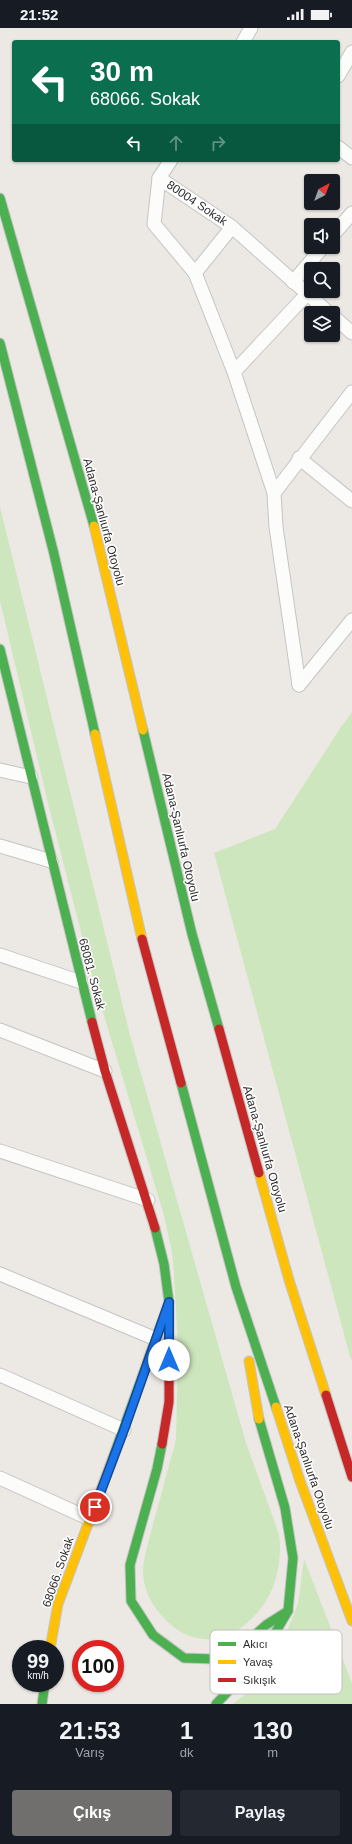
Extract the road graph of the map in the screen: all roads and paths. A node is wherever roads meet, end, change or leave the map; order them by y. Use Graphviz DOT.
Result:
graph roads {
  1 [pos="251,28"];
  2 [pos="244,40"];
  3 [pos="352,52"];
  4 [pos="340,73"];
  5 [pos="340,149"];
  6 [pos="352,158"];
  7 [pos="170,162"];
  8 [pos="159,178"];
  9 [pos="0,198"];
  10 [pos="352,213"];
  11 [pos="232,227"];
  12 [pos="340,227"];
  13 [pos="317,254"];
  14 [pos="195,273"];
  15 [pos="293,282"];
  16 [pos="304,291"];
  17 [pos="304,297"];
  18 [pos="312,298"];
  19 [pos="321,306"];
  20 [pos="340,322"];
  21 [pos="352,333"];
  22 [pos="0,344"];
  23 [pos="234,372"];
  24 [pos="352,392"];
  25 [pos="300,458"];
  26 [pos="274,494"];
  27 [pos="352,501"];
  28 [pos="352,620"];
  29 [pos="0,649"];
  30 [pos="0,770"];
  31 [pos="31,777"];
  32 [pos="0,846"];
  33 [pos="51,861"];
  34 [pos="0,955"];
  35 [pos="81,982"];
  36 [pos="0,1030"];
  37 [pos="105,1071"];
  38 [pos="0,1151"];
  39 [pos="148,1200"];
  40 [pos="0,1274"];
  41 [pos="289,1280"];
  42 [pos="236,1287"];
  43 [pos="169,1302"];
  44 [pos="156,1339"];
  45 [pos="0,1375"];
  46 [pos="343,1417"];
  47 [pos="124,1430"];
  48 [pos="352,1477"];
  49 [pos="0,1478"];
  50 [pos="90,1519"];
  51 [pos="288,1611"];
  52 [pos="352,1621"];
  53 [pos="260,1630"];
  54 [pos="277,1630"];
  55 [pos="52,1640"];
  56 [pos="210,1659"];
  57 [pos="44,1692"];
  58 [pos="226,1694"];
  59 [pos="42,1704"];
  60 [pos="216,1704"];
  1 -- 2 [label="street"];
  3 -- 4 [label="street"];
  5 -- 6 [label="street"];
  7 -- 8 [label="street, 80004 Sokak"];
  8 -- 11 [label="street, 80004 Sokak"];
  8 -- 14 [label="street"];
  9 -- 41 [label="main road, Adana-Şanlıurfa Otoyolu"];
  10 -- 12 [label="street"];
  11 -- 14 [label="street"];
  11 -- 15 [label="street, 80004 Sokak"];
  13 -- 15 [label="street"];
  14 -- 23 [label="street"];
  15 -- 16 [label="street, 80004 Sokak"];
  17 -- 23 [label="street"];
  18 -- 19 [label="street, 80004 Sokak"];
  20 -- 21 [label="street"];
  22 -- 42 [label="main road, Adana-Şanlıurfa Otoyolu"];
  23 -- 26 [label="street"];
  24 -- 25 [label="street"];
  25 -- 26 [label="street"];
  25 -- 27 [label="street"];
  26 -- 28 [label="street"];
  29 -- 31 [label="main road, 68081. Sokak"];
  30 -- 31 [label="street"];
  31 -- 33 [label="main road, 68081. Sokak"];
  32 -- 33 [label="street"];
  33 -- 35 [label="main road, 68081. Sokak"];
  34 -- 35 [label="street"];
  35 -- 37 [label="main road, 68081. Sokak"];
  36 -- 37 [label="street"];
  37 -- 39 [label="main road, 68081. Sokak"];
  38 -- 39 [label="street"];
  39 -- 43 [label="main road, 68081. Sokak"];
  40 -- 44 [label="street"];
  41 -- 46 [label="main road"];
  41 -- 48 [label="main road, Adana-Şanlıurfa Otoyolu"];
  42 -- 51 [label="main road"];
  42 -- 52 [label="main road, Adana-Şanlıurfa Otoyolu"];
  43 -- 44 [label="main road, 68066. Sokak"];
  43 -- 56 [label="main road, 68081. Sokak"];
  44 -- 47 [label="main road, 68066. Sokak"];
  45 -- 47 [label="street"];
  47 -- 50 [label="main road, 68066. Sokak"];
  49 -- 50 [label="street"];
  50 -- 55 [label="main road, 68066. Sokak"];
  51 -- 53 [label="main road, 68081. Sokak"];
  51 -- 54 [label="main road"];
  57 -- 59 [label="main road"];
  58 -- 60 [label="main road"];
}
